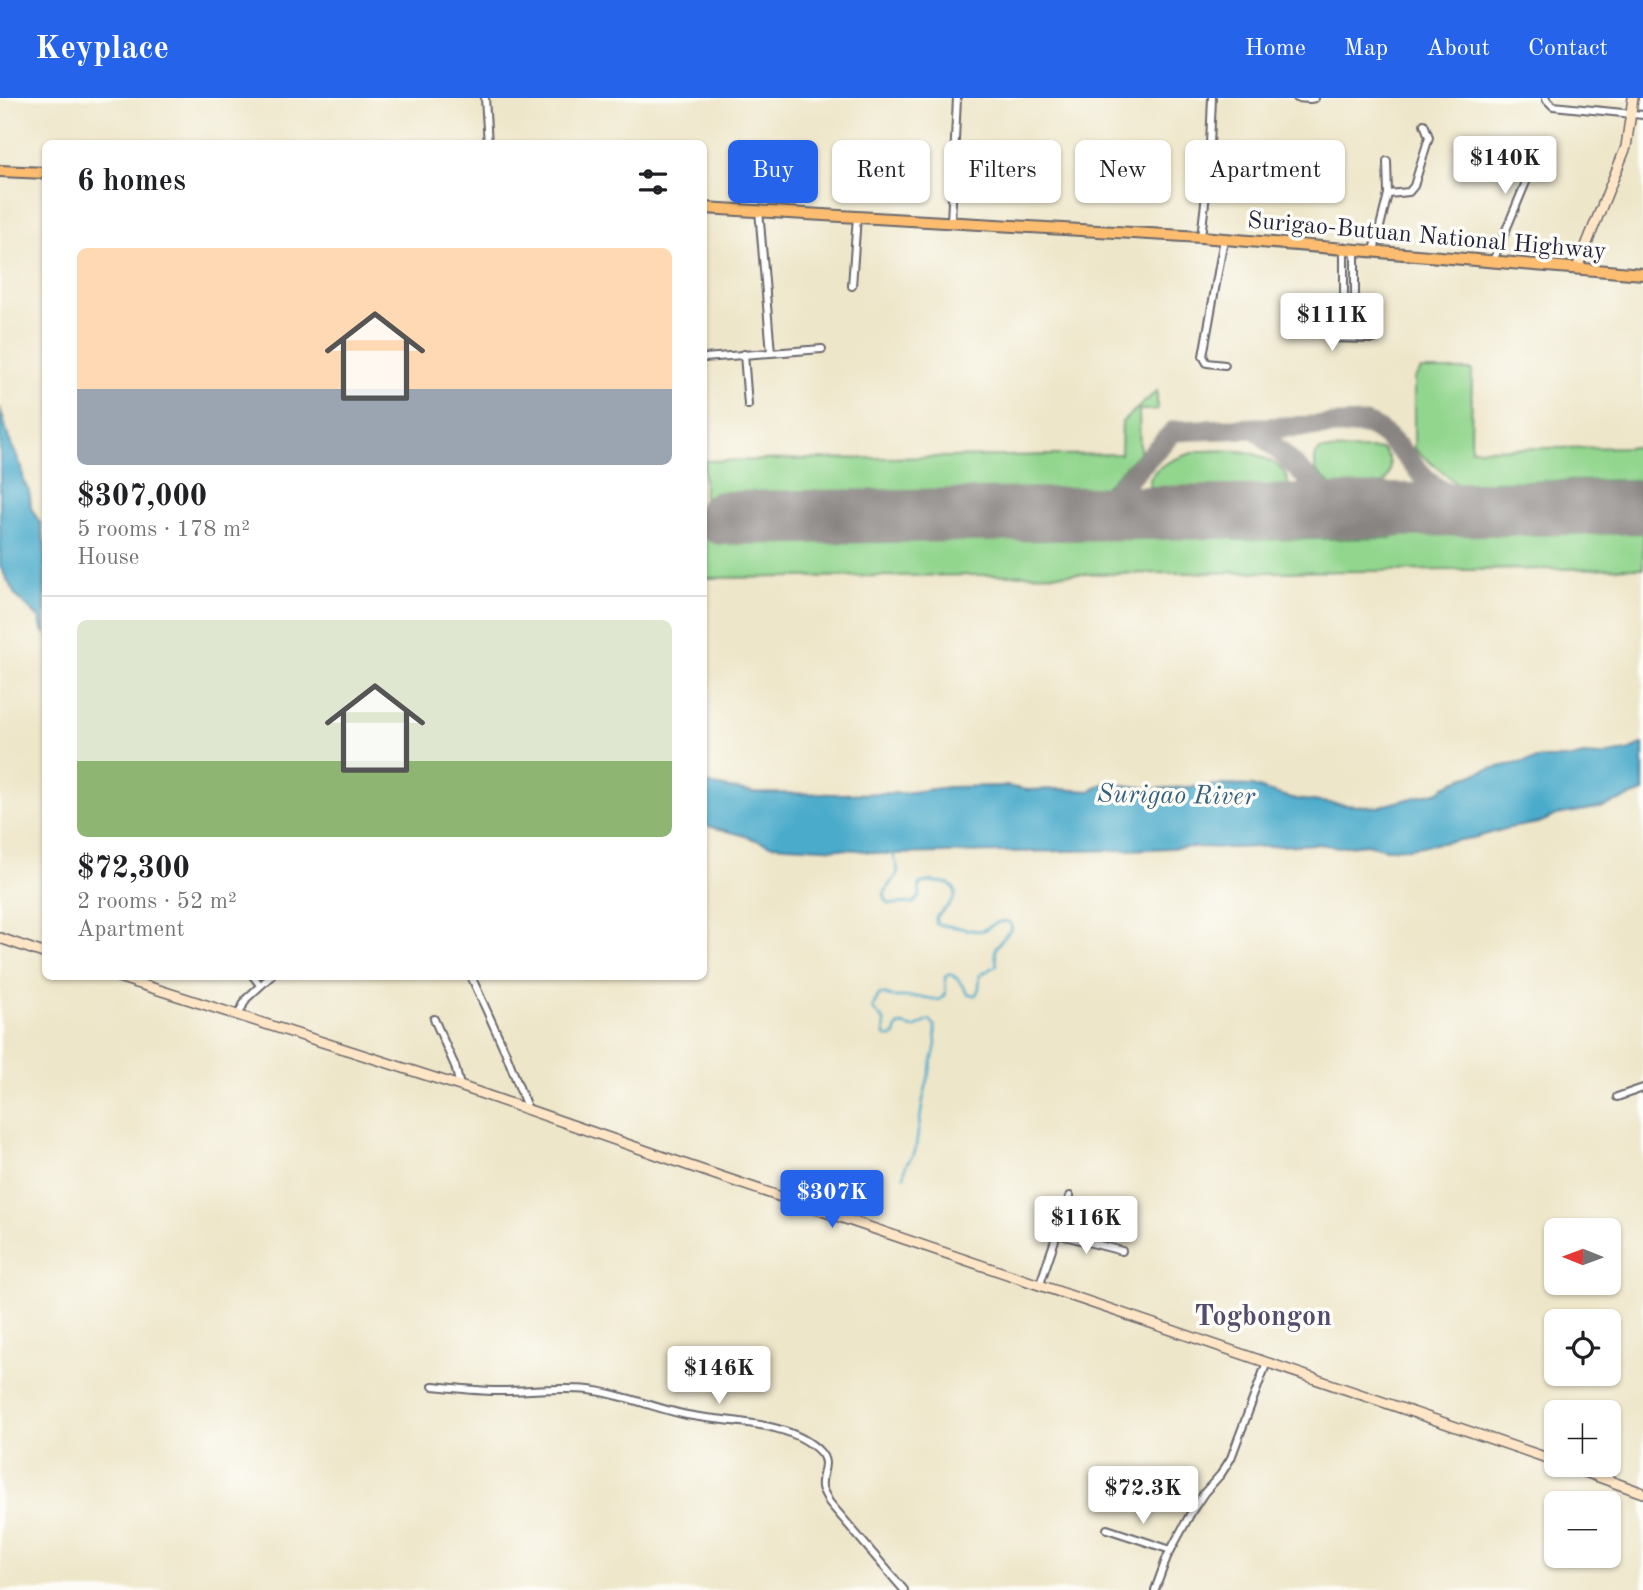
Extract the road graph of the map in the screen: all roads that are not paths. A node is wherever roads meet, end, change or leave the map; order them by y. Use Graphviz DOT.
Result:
graph roads {
  1 [pos="485,98"];
  2 [pos="957,98"];
  3 [pos="1212,98"];
  4 [pos="1297,98"];
  5 [pos="1315,98"];
  6 [pos="1546,98"];
  7 [pos="1633,98"];
  8 [pos="1632,113"];
  9 [pos="1643,115"];
  10 [pos="1424,124"];
  11 [pos="488,140"];
  12 [pos="1544,143"];
  13 [pos="1387,162"];
  14 [pos="0,171"];
  15 [pos="42,173"];
  16 [pos="1388,194"];
  17 [pos="707,208"];
  18 [pos="759,211"];
  19 [pos="857,216"];
  20 [pos="951,222"];
  21 [pos="1202,237"];
  22 [pos="1224,239"];
  23 [pos="1350,249"];
  24 [pos="1374,251"];
  25 [pos="1493,261"];
  26 [pos="1577,268"];
  27 [pos="1643,274"];
  28 [pos="852,286"];
  29 [pos="1345,305"];
  30 [pos="1355,305"];
  31 [pos="822,349"];
  32 [pos="771,353"];
  33 [pos="744,354"];
  34 [pos="707,358"];
  35 [pos="1225,365"];
  36 [pos="748,405"];
  37 [pos="0,938"];
  38 [pos="42,953"];
  39 [pos="127,980"];
  40 [pos="256,980"];
  41 [pos="266,980"];
  42 [pos="473,980"];
  43 [pos="260,985"];
  44 [pos="238,1016"];
  45 [pos="435,1019"];
  46 [pos="460,1086"];
  47 [pos="1643,1088"];
  48 [pos="1617,1097"];
  49 [pos="528,1110"];
  50 [pos="1070,1196"];
  51 [pos="1057,1234"];
  52 [pos="1122,1251"];
  53 [pos="1040,1284"];
  54 [pos="1267,1362"];
  55 [pos="433,1386"];
  56 [pos="1544,1457"];
  57 [pos="1599,1477"];
  58 [pos="1643,1493"];
  59 [pos="1107,1529"];
  60 [pos="1171,1550"];
  61 [pos="904,1590"];
  62 [pos="1155,1590"];
  1 -- 11 [label="street"];
  2 -- 20 [label="street"];
  3 -- 21 [label="street"];
  4 -- 5 [label="street"];
  6 -- 8 [label="street"];
  7 -- 8 [label="street"];
  8 -- 9 [label="street"];
  8 -- 26 [label="street"];
  10 -- 16 [label="street"];
  12 -- 25 [label="street"];
  13 -- 16 [label="street"];
  14 -- 15 [label="highway"];
  16 -- 24 [label="street"];
  17 -- 18 [label="highway, Surigao-Butuan National Highway"];
  18 -- 19 [label="highway, Surigao-Butuan National Highway"];
  18 -- 32 [label="street"];
  19 -- 20 [label="highway, Surigao-Butuan National Highway"];
  19 -- 28 [label="street"];
  20 -- 21 [label="highway, Surigao-Butuan National Highway"];
  21 -- 22 [label="highway, Surigao-Butuan National Highway"];
  22 -- 23 [label="highway, Surigao-Butuan National Highway"];
  22 -- 35 [label="street"];
  23 -- 24 [label="highway, Surigao-Butuan National Highway"];
  23 -- 29 [label="street"];
  23 -- 30 [label="street"];
  24 -- 25 [label="highway, Surigao-Butuan National Highway"];
  25 -- 26 [label="highway, Surigao-Butuan National Highway"];
  26 -- 27 [label="highway, Surigao-Butuan National Highway"];
  29 -- 30 [label="street"];
  29 -- 30 [label="street"];
  31 -- 32 [label="street"];
  32 -- 33 [label="street"];
  33 -- 34 [label="street"];
  33 -- 36 [label="street"];
  37 -- 38 [label="street"];
  39 -- 44 [label="street"];
  40 -- 43 [label="street"];
  41 -- 43 [label="street"];
  42 -- 49 [label="street"];
  43 -- 44 [label="street"];
  44 -- 46 [label="street"];
  45 -- 46 [label="street"];
  46 -- 49 [label="street"];
  47 -- 48 [label="street"];
  49 -- 53 [label="street"];
  50 -- 51 [label="street"];
  51 -- 52 [label="street"];
  51 -- 53 [label="street"];
  53 -- 54 [label="street"];
  54 -- 56 [label="street"];
  54 -- 60 [label="street"];
  55 -- 61 [label="street"];
  57 -- 58 [label="street"];
  59 -- 60 [label="street"];
  60 -- 62 [label="street"];
}
